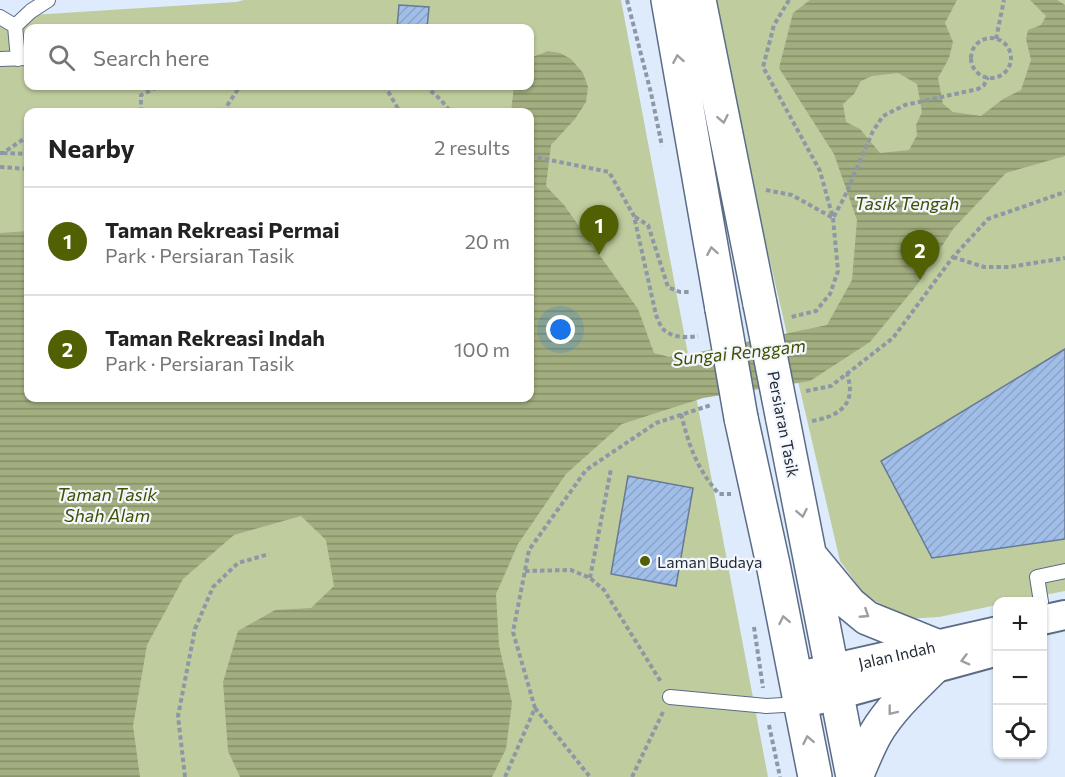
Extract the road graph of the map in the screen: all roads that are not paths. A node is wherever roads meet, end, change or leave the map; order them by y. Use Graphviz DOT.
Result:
graph roads {
  1 [pos="48,0"];
  2 [pos="668,0"];
  3 [pos="699,0"];
  4 [pos="0,17"];
  5 [pos="15,26"];
  6 [pos="23,58"];
  7 [pos="0,59"];
  8 [pos="811,557"];
  9 [pos="1065,571"];
  10 [pos="1049,620"];
  11 [pos="993,633"];
  12 [pos="993,651"];
  13 [pos="933,657"];
  14 [pos="834,682"];
  15 [pos="798,691"];
  16 [pos="670,697"];
  17 [pos="815,777"];
  18 [pos="854,777"];
  1 -- 5 [label="lane"];
  15 -- 2 [label="main road, one-way, bridge"];
  3 -- 8 [label="main road, Persiaran Tasik, one-way, bridge"];
  4 -- 5 [label="lane"];
  5 -- 6 [label="lane"];
  6 -- 7 [label="lane"];
  8 -- 13 [label="main road, one-way"];
  8 -- 14 [label="main road, Persiaran Tasik"];
  9 -- 10 [label="lane"];
  11 -- 13 [label="street, Jalan Indah"];
  12 -- 13 [label="street, Jalan Indah, one-way"];
  13 -- 14 [label="street, Jalan Indah"];
  13 -- 18 [label="main road, one-way"];
  14 -- 15 [label="street, Jalan Indah"];
  14 -- 18 [label="main road, Persiaran Tasik"];
  15 -- 16 [label="lane"];
  17 -- 15 [label="main road, one-way"];
}
